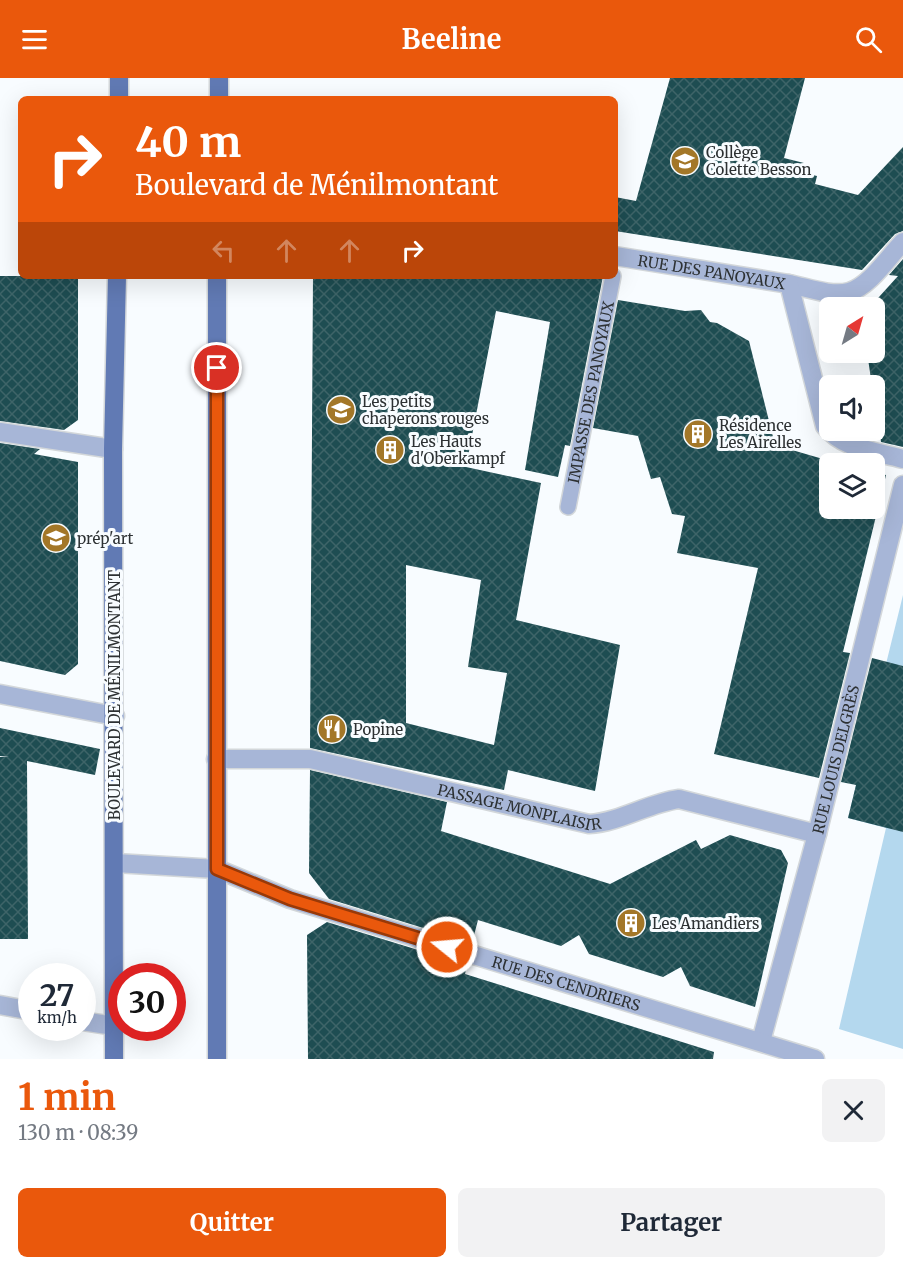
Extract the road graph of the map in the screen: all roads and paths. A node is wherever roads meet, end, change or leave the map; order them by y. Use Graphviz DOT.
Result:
graph roads {
  1 [pos="119,78"];
  2 [pos="219,78"];
  3 [pos="119,96"];
  4 [pos="219,96"];
  5 [pos="903,242"];
  6 [pos="618,259"];
  7 [pos="117,279"];
  8 [pos="217,279"];
  9 [pos="612,279"];
  10 [pos="789,284"];
  11 [pos="0,432"];
  12 [pos="113,449"];
  13 [pos="903,459"];
  14 [pos="903,485"];
  15 [pos="568,507"];
  16 [pos="0,694"];
  17 [pos="115,716"];
  18 [pos="216,759"];
  19 [pos="817,834"];
  20 [pos="115,863"];
  21 [pos="217,869"];
  22 [pos="114,963"];
  23 [pos="0,1005"];
  24 [pos="18,1008"];
  25 [pos="763,1034"];
  26 [pos="114,1041"];
  27 [pos="114,1059"];
  28 [pos="217,1059"];
  29 [pos="815,1059"];
  1 -- 3 [label="main road"];
  2 -- 4 [label="main road"];
  5 -- 10 [label="street"];
  6 -- 10 [label="street, RUE DES PANOYAUX"];
  7 -- 12 [label="main road, BOULEVARD DE MÉNILMONTANT"];
  8 -- 18 [label="main road"];
  9 -- 15 [label="lane, IMPASSE DES PANOYAUX"];
  10 -- 13 [label="street, RUE DES PANOYAUX"];
  11 -- 12 [label="street"];
  12 -- 17 [label="main road, BOULEVARD DE MÉNILMONTANT"];
  14 -- 19 [label="street, RUE LOUIS DELGRÈS"];
  16 -- 17 [label="street"];
  17 -- 20 [label="main road, BOULEVARD DE MÉNILMONTANT"];
  18 -- 19 [label="street, PASSAGE MONPLAISIR"];
  18 -- 21 [label="main road"];
  19 -- 25 [label="street, RUE LOUIS DELGRÈS"];
  20 -- 21 [label="street"];
  20 -- 22 [label="main road, BOULEVARD DE MÉNILMONTANT"];
  21 -- 28 [label="main road"];
  21 -- 29 [label="street, RUE DES CENDRIERS"];
  23 -- 24 [label="street"];
  26 -- 27 [label="main road, BOULEVARD DE MÉNILMONTANT"];
}
